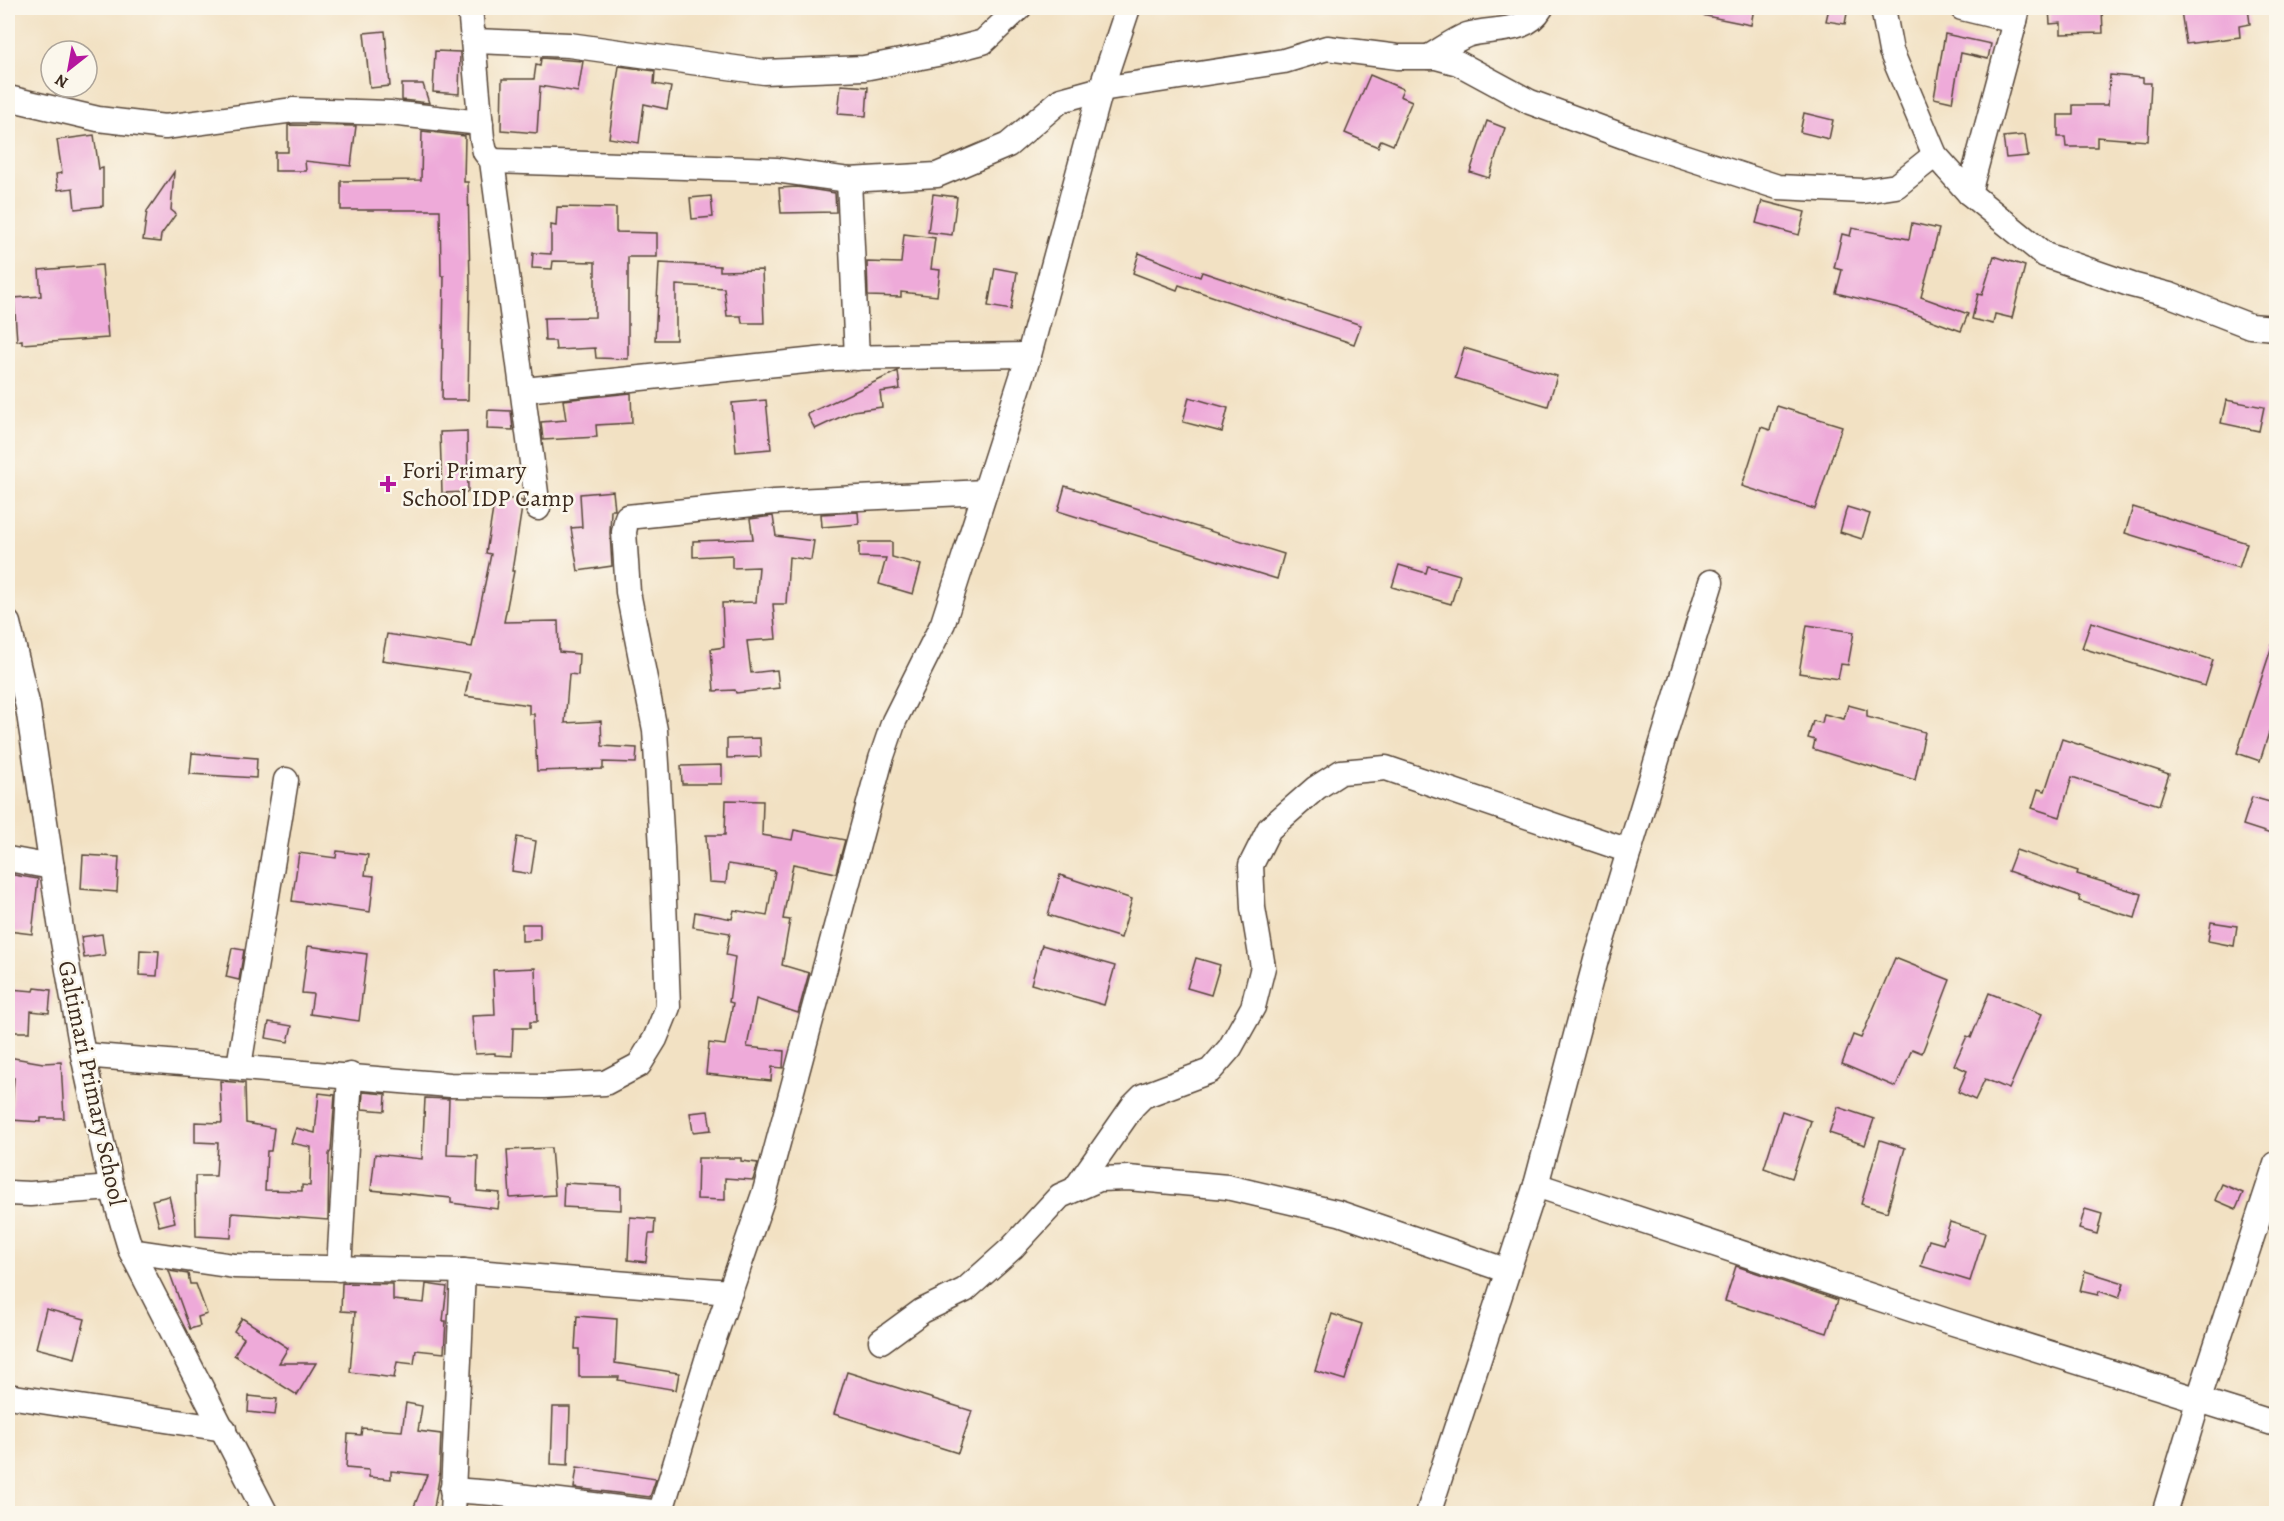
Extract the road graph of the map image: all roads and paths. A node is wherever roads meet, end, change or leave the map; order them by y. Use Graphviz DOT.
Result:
graph roads {
  1 [pos="470,8"];
  2 [pos="1020,8"];
  3 [pos="1128,8"];
  4 [pos="1541,8"];
  5 [pos="1883,8"];
  6 [pos="1962,8"];
  7 [pos="2016,14"];
  8 [pos="474,41"];
  9 [pos="1430,57"];
  10 [pos="1101,89"];
  11 [pos="8,98"];
  12 [pos="481,123"];
  13 [pos="1935,155"];
  14 [pos="492,161"];
  15 [pos="849,180"];
  16 [pos="1969,193"];
  17 [pos="2277,328"];
  18 [pos="1029,355"];
  19 [pos="857,358"];
  20 [pos="524,390"];
  21 [pos="985,492"];
  22 [pos="538,508"];
  23 [pos="1711,582"];
  24 [pos="8,623"];
  25 [pos="286,780"];
  26 [pos="1629,851"];
  27 [pos="8,859"];
  28 [pos="52,867"];
  29 [pos="83,1055"];
  30 [pos="239,1066"];
  31 [pos="351,1075"];
  32 [pos="2277,1164"];
  33 [pos="1536,1185"];
  34 [pos="112,1188"];
  35 [pos="1076,1189"];
  36 [pos="8,1193"];
  37 [pos="131,1251"];
  38 [pos="339,1269"];
  39 [pos="463,1271"];
  40 [pos="1508,1271"];
  41 [pos="730,1292"];
  42 [pos="881,1341"];
  43 [pos="8,1396"];
  44 [pos="2199,1398"];
  45 [pos="2277,1424"];
  46 [pos="224,1429"];
  47 [pos="452,1502"];
  48 [pos="266,1514"];
  49 [pos="660,1514"];
  50 [pos="1428,1514"];
  51 [pos="2164,1514"];
  1 -- 8 [label="street"];
  2 -- 8 [label="street"];
  3 -- 10 [label="street"];
  4 -- 9 [label="street"];
  5 -- 13 [label="street"];
  6 -- 7 [label="street"];
  7 -- 16 [label="street"];
  8 -- 12 [label="street"];
  9 -- 10 [label="street"];
  9 -- 13 [label="street"];
  10 -- 15 [label="street"];
  10 -- 18 [label="street"];
  11 -- 12 [label="street"];
  12 -- 14 [label="street"];
  13 -- 16 [label="street"];
  14 -- 15 [label="street"];
  14 -- 20 [label="street"];
  15 -- 19 [label="street"];
  16 -- 17 [label="street"];
  18 -- 19 [label="street"];
  18 -- 21 [label="street"];
  19 -- 20 [label="street"];
  20 -- 22 [label="street"];
  21 -- 31 [label="street"];
  21 -- 41 [label="street"];
  23 -- 26 [label="street"];
  24 -- 28 [label="street, Galtimari Primary School"];
  25 -- 30 [label="street"];
  26 -- 33 [label="street"];
  26 -- 35 [label="street"];
  27 -- 28 [label="street"];
  28 -- 29 [label="street, Galtimari Primary School"];
  29 -- 30 [label="street"];
  29 -- 34 [label="street, Galtimari Primary School"];
  30 -- 31 [label="street"];
  31 -- 38 [label="street"];
  32 -- 44 [label="street"];
  33 -- 40 [label="street"];
  33 -- 44 [label="street"];
  34 -- 36 [label="street"];
  34 -- 37 [label="street, Galtimari Primary School"];
  35 -- 40 [label="street"];
  35 -- 42 [label="street"];
  37 -- 38 [label="street"];
  37 -- 46 [label="street, Galtimari Primary School"];
  38 -- 39 [label="street"];
  39 -- 41 [label="street"];
  39 -- 47 [label="street"];
  40 -- 50 [label="street"];
  41 -- 49 [label="street"];
  43 -- 46 [label="street"];
  44 -- 45 [label="street"];
  44 -- 51 [label="street"];
  46 -- 48 [label="street, Galtimari Primary School"];
  47 -- 49 [label="street"];
}
